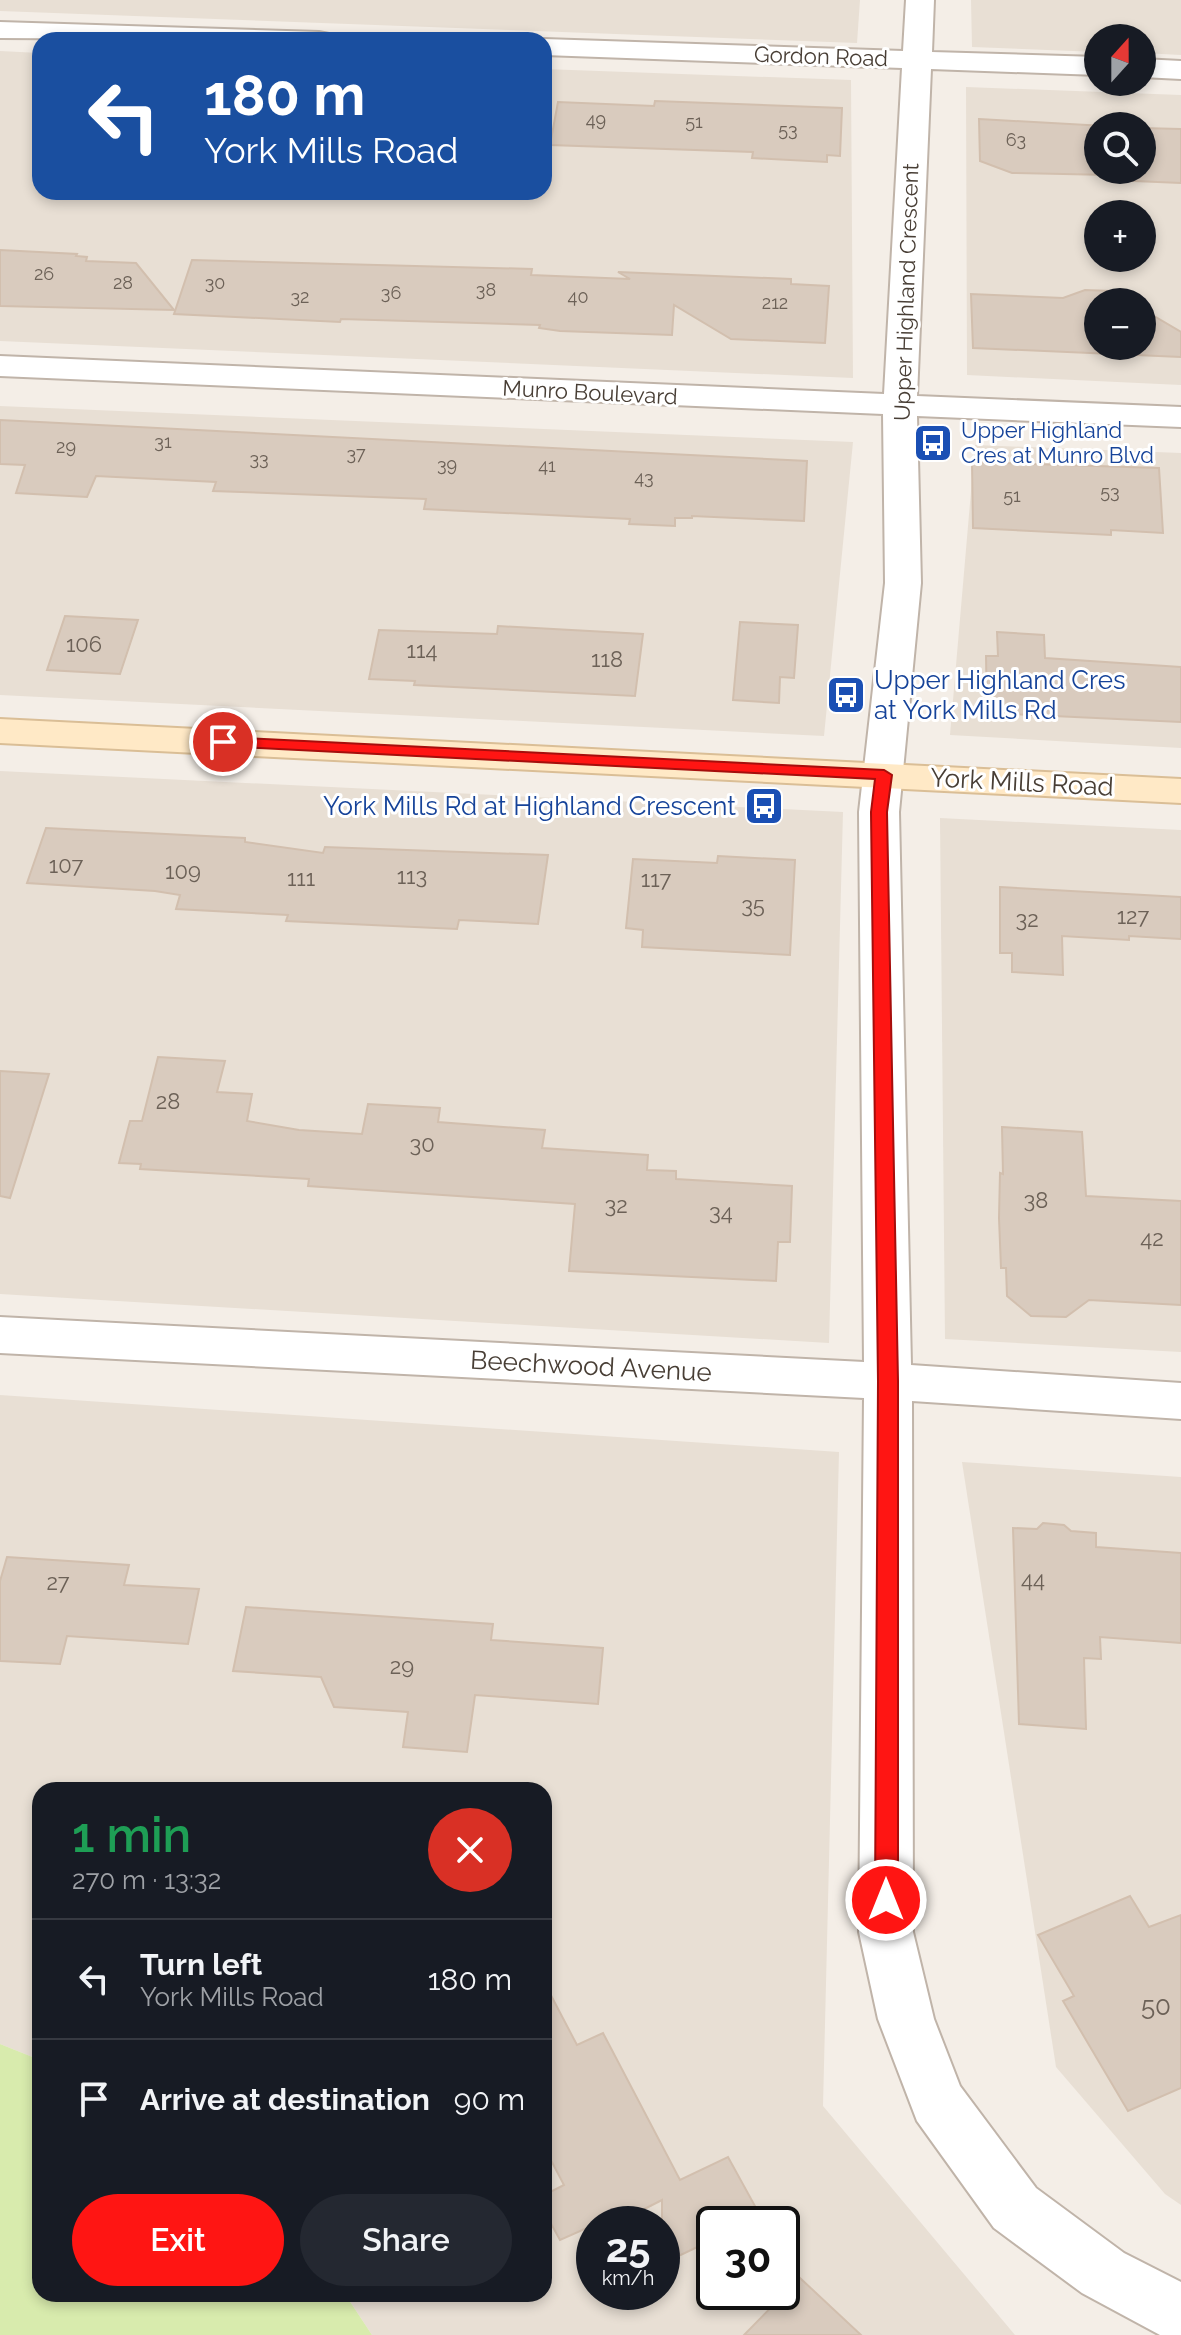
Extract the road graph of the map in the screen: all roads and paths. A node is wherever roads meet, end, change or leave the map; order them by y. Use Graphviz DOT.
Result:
graph roads {
  1 [pos="920,0"];
  2 [pos="0,30"];
  3 [pos="64,32"];
  4 [pos="552,47"];
  5 [pos="915,59"];
  6 [pos="1084,65"];
  7 [pos="1156,69"];
  8 [pos="1181,70"];
  9 [pos="0,366"];
  10 [pos="900,406"];
  11 [pos="1181,417"];
  12 [pos="0,731"];
  13 [pos="884,775"];
  14 [pos="1181,791"];
  15 [pos="0,1335"];
  16 [pos="888,1381"];
  17 [pos="1181,1401"];
  18 [pos="1181,2314"];
  1 -- 5 [label="street, Upper Highland Crescent"];
  2 -- 3 [label="street"];
  4 -- 5 [label="street, Gordon Road"];
  5 -- 6 [label="street, Gordon Road"];
  5 -- 10 [label="street, Upper Highland Crescent"];
  7 -- 8 [label="street"];
  9 -- 10 [label="street, Munro Boulevard"];
  10 -- 11 [label="street, Munro Boulevard"];
  10 -- 13 [label="street, Upper Highland Crescent"];
  12 -- 13 [label="main road, York Mills Road"];
  13 -- 14 [label="main road, York Mills Road"];
  13 -- 16 [label="street, Upper Highland Crescent"];
  15 -- 16 [label="street, Beechwood Avenue"];
  16 -- 17 [label="street, Beechwood Avenue"];
  16 -- 18 [label="street, Upper Highland Crescent"];
}
